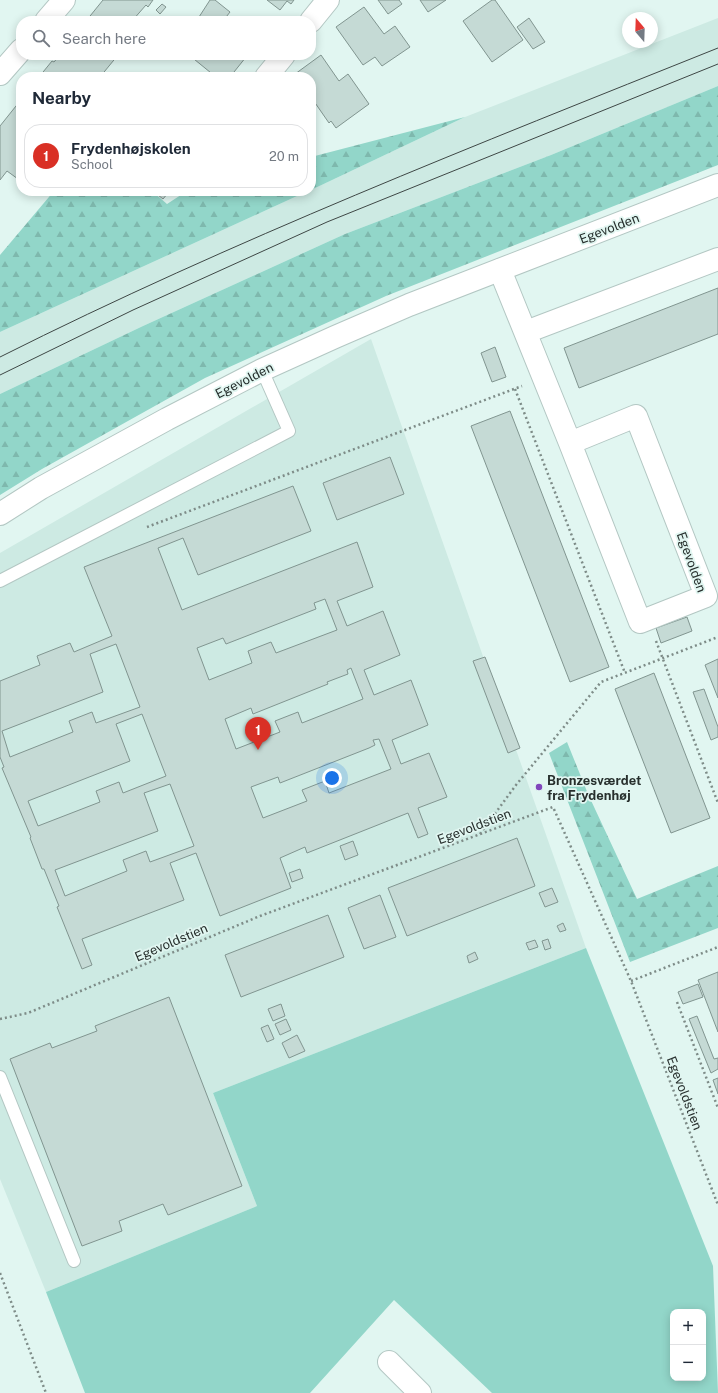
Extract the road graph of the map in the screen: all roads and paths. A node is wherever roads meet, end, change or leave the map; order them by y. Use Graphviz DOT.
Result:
graph roads {
  1 [pos="64,0"];
  2 [pos="328,0"];
  3 [pos="50,16"];
  4 [pos="315,16"];
  5 [pos="16,56"];
  6 [pos="280,60"];
  7 [pos="270,72"];
  8 [pos="0,74"];
  9 [pos="718,185"];
  10 [pos="718,259"];
  11 [pos="500,270"];
  12 [pos="526,332"];
  13 [pos="262,370"];
  14 [pos="543,378"];
  15 [pos="515,389"];
  16 [pos="570,443"];
  17 [pos="0,514"];
  18 [pos="145,528"];
  19 [pos="0,581"];
  20 [pos="718,638"];
  21 [pos="663,658"];
  22 [pos="624,674"];
  23 [pos="718,803"];
  24 [pos="480,834"];
  25 [pos="718,947"];
  26 [pos="630,981"];
  27 [pos="677,1002"];
  28 [pos="0,1020"];
  29 [pos="0,1077"];
  30 [pos="718,1108"];
  31 [pos="718,1205"];
  32 [pos="74,1261"];
  33 [pos="0,1274"];
  34 [pos="389,1362"];
  35 [pos="46,1393"];
  36 [pos="420,1393"];
  1 -- 3 [label="street"];
  2 -- 4 [label="street"];
  5 -- 8 [label="street"];
  6 -- 7 [label="street"];
  9 -- 11 [label="street, Egevolden"];
  10 -- 12 [label="street"];
  11 -- 12 [label="street, Egevolden"];
  11 -- 13 [label="street, Egevolden"];
  12 -- 14 [label="street, Egevolden"];
  13 -- 17 [label="street, Egevolden"];
  13 -- 19 [label="lane"];
  14 -- 15 [label="path"];
  14 -- 16 [label="street, Egevolden"];
  15 -- 18 [label="path"];
  15 -- 22 [label="path"];
  16 -- 16 [label="street, Egevolden"];
  20 -- 21 [label="path"];
  21 -- 22 [label="path"];
  21 -- 23 [label="path"];
  22 -- 24 [label="path"];
  24 -- 26 [label="path, Egevoldstien"];
  24 -- 28 [label="path, Egevoldstien"];
  25 -- 26 [label="path"];
  26 -- 31 [label="path, Egevoldstien"];
  27 -- 30 [label="path"];
  29 -- 32 [label="lane"];
  33 -- 35 [label="path"];
  34 -- 36 [label="street"];
}
